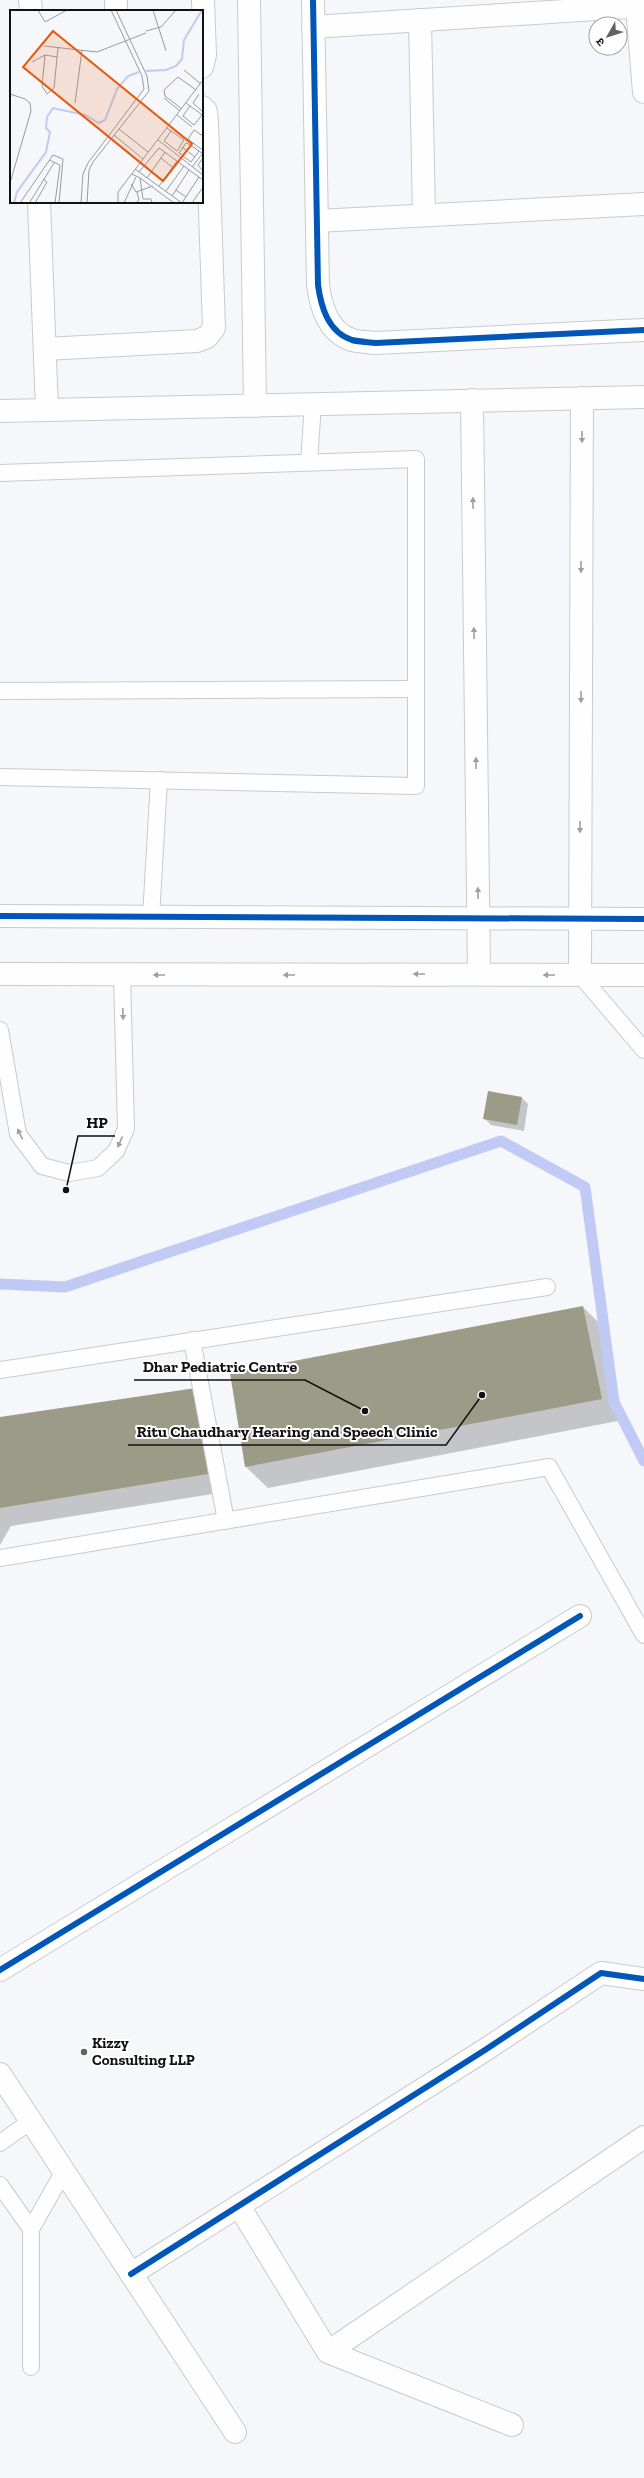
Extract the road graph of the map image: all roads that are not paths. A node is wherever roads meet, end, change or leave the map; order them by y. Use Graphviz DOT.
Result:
graph roads {
  1 [pos="30,0"];
  2 [pos="203,0"];
  3 [pos="249,0"];
  4 [pos="313,0"];
  5 [pos="640,7"];
  6 [pos="31,10"];
  7 [pos="420,20"];
  8 [pos="313,27"];
  9 [pos="203,62"];
  10 [pos="644,92"];
  11 [pos="203,108"];
  12 [pos="39,203"];
  13 [pos="644,204"];
  14 [pos="424,215"];
  15 [pos="317,221"];
  16 [pos="644,330"];
  17 [pos="44,349"];
  18 [pos="644,397"];
  19 [pos="582,398"];
  20 [pos="472,400"];
  21 [pos="313,404"];
  22 [pos="255,406"];
  23 [pos="47,410"];
  24 [pos="0,412"];
  25 [pos="309,462"];
  26 [pos="0,473"];
  27 [pos="416,689"];
  28 [pos="0,691"];
  29 [pos="0,777"];
  30 [pos="158,780"];
  31 [pos="0,916"];
  32 [pos="151,917"];
  33 [pos="478,918"];
  34 [pos="580,918"];
  35 [pos="644,919"];
  36 [pos="0,974"];
  37 [pos="478,974"];
  38 [pos="122,975"];
  39 [pos="580,975"];
  40 [pos="644,975"];
  41 [pos="0,1030"];
  42 [pos="644,1050"];
  43 [pos="547,1287"];
  44 [pos="192,1340"];
  45 [pos="0,1370"];
  46 [pos="226,1521"];
  47 [pos="0,1558"];
  48 [pos="580,1616"];
  49 [pos="644,1635"];
  50 [pos="0,1970"];
  51 [pos="644,1979"];
  52 [pos="0,2074"];
  53 [pos="31,2121"];
  54 [pos="644,2137"];
  55 [pos="0,2143"];
  56 [pos="64,2170"];
  57 [pos="0,2185"];
  58 [pos="239,2206"];
  59 [pos="31,2229"];
  60 [pos="131,2274"];
  61 [pos="328,2352"];
  62 [pos="31,2367"];
  63 [pos="512,2425"];
  64 [pos="235,2432"];
  1 -- 6 [label="street"];
  2 -- 9 [label="street"];
  3 -- 22 [label="street"];
  4 -- 8 [label="street"];
  5 -- 7 [label="street"];
  5 -- 10 [label="street"];
  7 -- 8 [label="street"];
  7 -- 14 [label="street"];
  8 -- 15 [label="street"];
  11 -- 17 [label="street"];
  12 -- 17 [label="street"];
  13 -- 14 [label="street"];
  14 -- 15 [label="street"];
  15 -- 16 [label="street"];
  17 -- 23 [label="street"];
  18 -- 19 [label="street"];
  19 -- 20 [label="street"];
  19 -- 34 [label="street, one-way"];
  20 -- 21 [label="street"];
  33 -- 20 [label="street, one-way"];
  21 -- 22 [label="street"];
  21 -- 25 [label="lane"];
  22 -- 23 [label="street"];
  23 -- 24 [label="street"];
  25 -- 26 [label="lane"];
  25 -- 27 [label="lane"];
  27 -- 28 [label="lane"];
  27 -- 30 [label="lane"];
  29 -- 30 [label="lane"];
  30 -- 32 [label="lane"];
  31 -- 32 [label="street"];
  32 -- 33 [label="street"];
  33 -- 34 [label="street"];
  33 -- 37 [label="street"];
  34 -- 35 [label="street"];
  34 -- 39 [label="street"];
  36 -- 38 [label="street"];
  37 -- 38 [label="street, one-way"];
  39 -- 37 [label="street, one-way"];
  38 -- 41 [label="lane, one-way"];
  39 -- 40 [label="street"];
  39 -- 42 [label="lane"];
  43 -- 44 [label="lane"];
  44 -- 45 [label="lane"];
  44 -- 46 [label="lane"];
  46 -- 47 [label="lane"];
  46 -- 49 [label="lane"];
  48 -- 50 [label="street"];
  51 -- 58 [label="street"];
  52 -- 53 [label="street"];
  53 -- 55 [label="lane"];
  53 -- 56 [label="street"];
  54 -- 61 [label="street"];
  56 -- 59 [label="lane"];
  56 -- 60 [label="street"];
  57 -- 59 [label="lane"];
  58 -- 60 [label="street"];
  58 -- 61 [label="street"];
  59 -- 62 [label="lane"];
  60 -- 64 [label="street"];
  61 -- 63 [label="street"];
}
